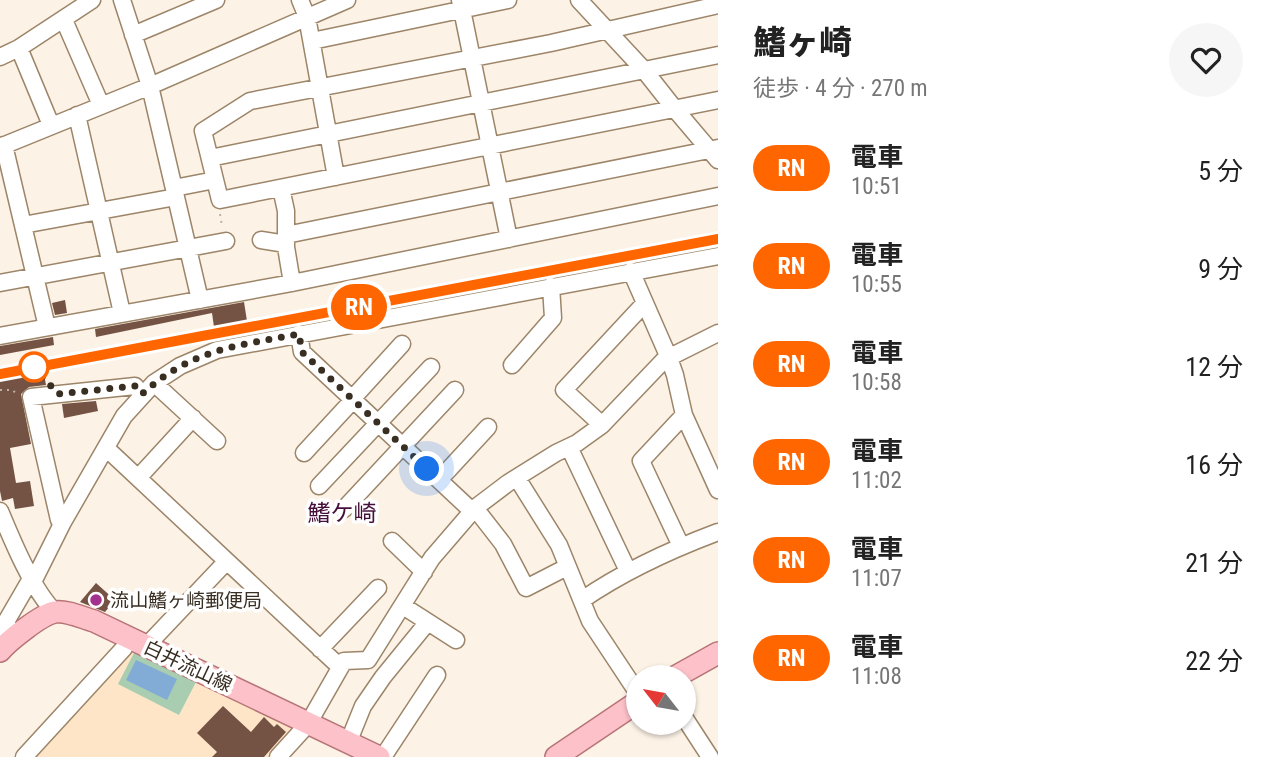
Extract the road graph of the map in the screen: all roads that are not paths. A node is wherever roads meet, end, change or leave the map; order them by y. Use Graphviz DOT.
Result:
graph roads {
  1 [pos="92,0"];
  2 [pos="122,0"];
  3 [pos="216,0"];
  4 [pos="300,0"];
  5 [pos="347,0"];
  6 [pos="508,0"];
  7 [pos="579,0"];
  8 [pos="461,5"];
  9 [pos="718,5"];
  10 [pos="307,16"];
  11 [pos="64,20"];
  12 [pos="607,30"];
  13 [pos="133,35"];
  14 [pos="312,41"];
  15 [pos="19,48"];
  16 [pos="718,55"];
  17 [pos="0,57"];
  18 [pos="470,57"];
  19 [pos="644,69"];
  20 [pos="150,86"];
  21 [pos="319,87"];
  22 [pos="718,100"];
  23 [pos="480,103"];
  24 [pos="101,104"];
  25 [pos="674,108"];
  26 [pos="77,115"];
  27 [pos="51,125"];
  28 [pos="328,133"];
  29 [pos="2,146"];
  30 [pos="489,146"];
  31 [pos="715,153"];
  32 [pos="210,158"];
  33 [pos="336,177"];
  34 [pos="215,180"];
  35 [pos="281,188"];
  36 [pos="499,191"];
  37 [pos="175,193"];
  38 [pos="718,196"];
  39 [pos="99,211"];
  40 [pos="23,225"];
  41 [pos="286,239"];
  42 [pos="509,239"];
  43 [pos="226,240"];
  44 [pos="261,240"];
  45 [pos="189,248"];
  46 [pos="718,256"];
  47 [pos="111,264"];
  48 [pos="631,271"];
  49 [pos="35,277"];
  50 [pos="0,283"];
  51 [pos="292,283"];
  52 [pos="551,286"];
  53 [pos="200,300"];
  54 [pos="644,304"];
  55 [pos="122,313"];
  56 [pos="47,327"];
  57 [pos="718,333"];
  58 [pos="299,334"];
  59 [pos="0,336"];
  60 [pos="402,344"];
  61 [pos="669,358"];
  62 [pos="512,365"];
  63 [pos="431,367"];
  64 [pos="148,388"];
  65 [pos="455,390"];
  66 [pos="352,400"];
  67 [pos="684,415"];
  68 [pos="193,418"];
  69 [pos="378,424"];
  70 [pos="602,425"];
  71 [pos="488,428"];
  72 [pos="217,441"];
  73 [pos="402,447"];
  74 [pos="569,447"];
  75 [pos="106,448"];
  76 [pos="304,453"];
  77 [pos="138,478"];
  78 [pos="517,478"];
  79 [pos="439,480"];
  80 [pos="319,486"];
  81 [pos="718,490"];
  82 [pos="344,509"];
  83 [pos="474,510"];
  84 [pos="0,511"];
  85 [pos="63,522"];
  86 [pos="718,533"];
  87 [pos="392,541"];
  88 [pos="681,546"];
  89 [pos="226,562"];
  90 [pos="567,567"];
  91 [pos="628,571"];
  92 [pos="424,572"];
  93 [pos="33,578"];
  94 [pos="378,588"];
  95 [pos="582,600"];
  96 [pos="403,606"];
  97 [pos="55,612"];
  98 [pos="427,623"];
  99 [pos="129,638"];
  100 [pos="456,640"];
  101 [pos="4,646"];
  102 [pos="149,648"];
  103 [pos="320,649"];
  104 [pos="718,653"];
  105 [pos="696,665"];
  106 [pos="340,667"];
  107 [pos="437,675"];
  108 [pos="626,675"];
  109 [pos="626,710"];
  110 [pos="308,724"];
  111 [pos="696,735"];
  112 [pos="348,743"];
  113 [pos="24,757"];
  114 [pos="278,757"];
  115 [pos="381,757"];
  116 [pos="556,757"];
  117 [pos="710,757"];
  1 -- 11 [label="street"];
  2 -- 13 [label="street"];
  3 -- 13 [label="street"];
  4 -- 10 [label="street"];
  5 -- 10 [label="street"];
  6 -- 8 [label="street"];
  7 -- 12 [label="street"];
  8 -- 14 [label="street"];
  8 -- 18 [label="street"];
  9 -- 12 [label="street"];
  10 -- 14 [label="street"];
  10 -- 20 [label="street"];
  11 -- 15 [label="street"];
  11 -- 24 [label="street"];
  12 -- 18 [label="street"];
  12 -- 19 [label="street"];
  13 -- 20 [label="street"];
  14 -- 21 [label="street"];
  15 -- 17 [label="street"];
  15 -- 27 [label="street"];
  16 -- 19 [label="street"];
  18 -- 21 [label="street"];
  18 -- 23 [label="street"];
  19 -- 23 [label="street"];
  19 -- 25 [label="street"];
  20 -- 24 [label="street"];
  20 -- 37 [label="street"];
  21 -- 28 [label="street"];
  21 -- 32 [label="street"];
  22 -- 25 [label="street"];
  23 -- 28 [label="street"];
  23 -- 30 [label="street"];
  24 -- 26 [label="street"];
  25 -- 30 [label="street"];
  25 -- 31 [label="street"];
  26 -- 27 [label="street"];
  26 -- 39 [label="street"];
  27 -- 29 [label="street"];
  28 -- 32 [label="street"];
  28 -- 33 [label="street"];
  29 -- 40 [label="street"];
  30 -- 33 [label="street"];
  30 -- 36 [label="street"];
  31 -- 36 [label="street"];
  32 -- 34 [label="street"];
  33 -- 35 [label="street"];
  34 -- 35 [label="street"];
  34 -- 37 [label="street"];
  35 -- 41 [label="street"];
  36 -- 41 [label="street"];
  36 -- 42 [label="street"];
  37 -- 39 [label="street"];
  37 -- 45 [label="street"];
  38 -- 42 [label="street"];
  39 -- 40 [label="street"];
  39 -- 47 [label="street"];
  40 -- 49 [label="street"];
  41 -- 44 [label="street"];
  41 -- 51 [label="street"];
  42 -- 51 [label="street"];
  43 -- 45 [label="street"];
  45 -- 47 [label="street"];
  45 -- 53 [label="street"];
  46 -- 48 [label="street"];
  47 -- 49 [label="street"];
  47 -- 55 [label="street"];
  48 -- 52 [label="street"];
  48 -- 54 [label="street"];
  49 -- 50 [label="street"];
  49 -- 56 [label="street"];
  51 -- 53 [label="street"];
  52 -- 58 [label="street"];
  52 -- 62 [label="street"];
  53 -- 55 [label="street"];
  54 -- 61 [label="street"];
  54 -- 70 [label="street"];
  55 -- 56 [label="street"];
  56 -- 59 [label="street"];
  57 -- 61 [label="street"];
  58 -- 64 [label="street"];
  58 -- 66 [label="street"];
  60 -- 66 [label="street"];
  61 -- 67 [label="street"];
  61 -- 70 [label="street"];
  63 -- 69 [label="street"];
  64 -- 68 [label="street"];
  64 -- 75 [label="street"];
  64 -- 85 [label="street"];
  65 -- 73 [label="street"];
  66 -- 69 [label="street"];
  66 -- 76 [label="street"];
  67 -- 81 [label="street"];
  67 -- 88 [label="street"];
  68 -- 72 [label="street"];
  68 -- 77 [label="street"];
  69 -- 73 [label="street"];
  69 -- 80 [label="street"];
  70 -- 74 [label="street"];
  71 -- 79 [label="street"];
  73 -- 79 [label="street"];
  73 -- 82 [label="street"];
  74 -- 78 [label="street"];
  74 -- 91 [label="street"];
  75 -- 77 [label="street"];
  75 -- 85 [label="street"];
  77 -- 89 [label="street"];
  78 -- 83 [label="street"];
  78 -- 90 [label="street"];
  79 -- 83 [label="street"];
  83 -- 90 [label="street"];
  83 -- 92 [label="street"];
  84 -- 93 [label="street"];
  85 -- 93 [label="street"];
  86 -- 88 [label="street"];
  87 -- 92 [label="street"];
  88 -- 91 [label="street"];
  89 -- 102 [label="street"];
  89 -- 103 [label="street"];
  90 -- 95 [label="street"];
  91 -- 95 [label="street"];
  92 -- 96 [label="street"];
  93 -- 97 [label="street"];
  93 -- 101 [label="street"];
  94 -- 103 [label="street"];
  95 -- 108 [label="street"];
  96 -- 98 [label="street"];
  96 -- 106 [label="street"];
  97 -- 99 [label="main road, 白井流山線"];
  97 -- 101 [label="main road"];
  98 -- 100 [label="street"];
  98 -- 112 [label="street"];
  99 -- 102 [label="main road, 白井流山線"];
  99 -- 113 [label="street"];
  102 -- 110 [label="main road, 白井流山線"];
  103 -- 106 [label="street"];
  104 -- 105 [label="main road"];
  106 -- 110 [label="street"];
  107 -- 115 [label="street"];
  109 -- 116 [label="main road"];
  110 -- 112 [label="main road, 白井流山線"];
  110 -- 114 [label="street"];
  111 -- 117 [label="street"];
  112 -- 115 [label="main road, 白井流山線"];
}
